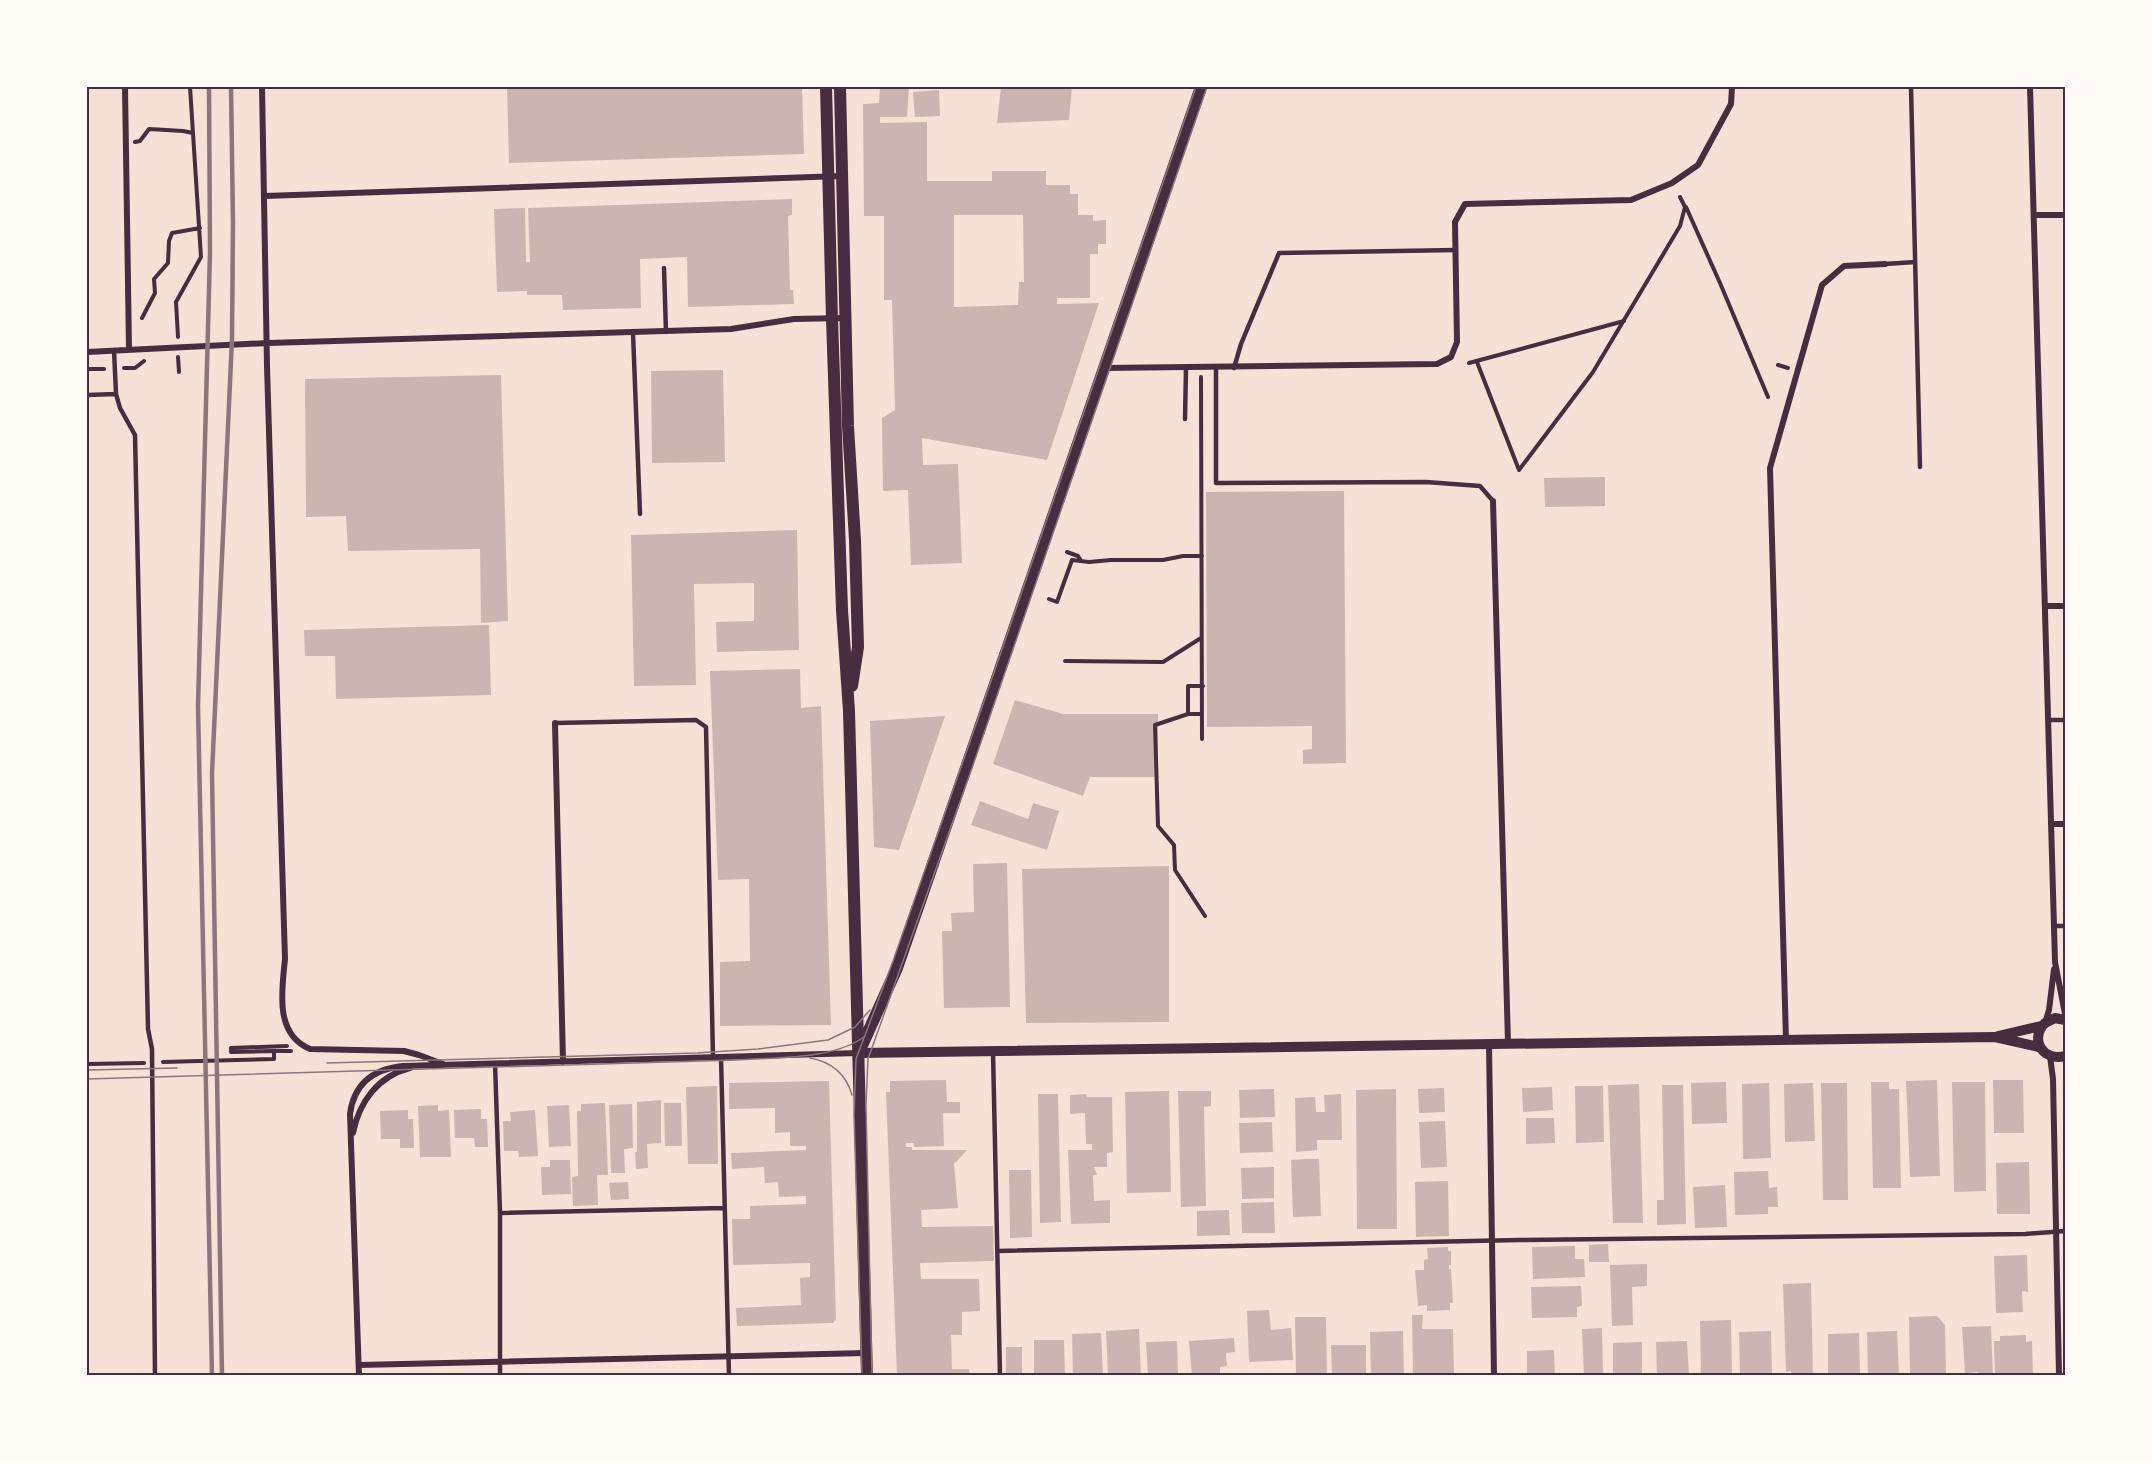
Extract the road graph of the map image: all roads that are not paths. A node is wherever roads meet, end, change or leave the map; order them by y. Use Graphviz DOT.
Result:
graph roads {
  1 [pos="124,87"];
  2 [pos="262,87"];
  3 [pos="826,87"];
  4 [pos="840,87"];
  5 [pos="1202,87"];
  6 [pos="1732,87"];
  7 [pos="1911,87"];
  8 [pos="2030,87"];
  9 [pos="842,176"];
  10 [pos="829,177"];
  11 [pos="266,196"];
  12 [pos="2065,214"];
  13 [pos="2035,215"];
  14 [pos="843,227"];
  15 [pos="830,228"];
  16 [pos="1456,250"];
  17 [pos="1915,262"];
  18 [pos="1885,264"];
  19 [pos="664,268"];
  20 [pos="845,318"];
  21 [pos="832,319"];
  22 [pos="666,332"];
  23 [pos="633,333"];
  24 [pos="267,343"];
  25 [pos="129,349"];
  26 [pos="114,350"];
  27 [pos="87,352"];
  28 [pos="1104,368"];
  29 [pos="1186,368"];
  30 [pos="1216,368"];
  31 [pos="1234,368"];
  32 [pos="87,394"];
  33 [pos="116,394"];
  34 [pos="1185,419"];
  35 [pos="842,427"];
  36 [pos="1920,467"];
  37 [pos="1493,501"];
  38 [pos="640,514"];
  39 [pos="855,540"];
  40 [pos="840,541"];
  41 [pos="2045,606"];
  42 [pos="2065,606"];
  43 [pos="849,702"];
  44 [pos="2048,720"];
  45 [pos="2065,720"];
  46 [pos="555,723"];
  47 [pos="2051,824"];
  48 [pos="2065,824"];
  49 [pos="2054,926"];
  50 [pos="2065,926"];
  51 [pos="2055,962"];
  52 [pos="2065,1014"];
  53 [pos="2065,1020"];
  54 [pos="2043,1024"];
  55 [pos="1995,1037"];
  56 [pos="1786,1040"];
  57 [pos="1508,1043"];
  58 [pos="1489,1044"];
  59 [pos="2039,1047"];
  60 [pos="993,1051"];
  61 [pos="858,1053"];
  62 [pos="721,1056"];
  63 [pos="2050,1056"];
  64 [pos="2065,1056"];
  65 [pos="713,1057"];
  66 [pos="563,1062"];
  67 [pos="495,1063"];
  68 [pos="443,1064"];
  69 [pos="425,1065"];
  70 [pos="351,1145"];
  71 [pos="724,1208"];
  72 [pos="500,1213"];
  73 [pos="2056,1231"];
  74 [pos="2065,1231"];
  75 [pos="1493,1241"];
  76 [pos="998,1251"];
  77 [pos="867,1353"];
  78 [pos="729,1356"];
  79 [pos="500,1361"];
  80 [pos="359,1365"];
  81 [pos="155,1376"];
  82 [pos="359,1376"];
  83 [pos="500,1376"];
  84 [pos="729,1376"];
  85 [pos="867,1376"];
  86 [pos="1000,1376"];
  87 [pos="1494,1376"];
  88 [pos="2059,1376"];
  1 -- 25 [label="street"];
  2 -- 11 [label="street"];
  3 -- 10 [label="main road"];
  4 -- 9 [label="main road"];
  5 -- 28 [label="main road"];
  6 -- 16 [label="street"];
  7 -- 17 [label="lane"];
  8 -- 13 [label="street"];
  9 -- 10 [label="street"];
  9 -- 14 [label="main road"];
  10 -- 11 [label="street"];
  10 -- 15 [label="main road"];
  11 -- 24 [label="street"];
  12 -- 13 [label="street"];
  13 -- 41 [label="street"];
  14 -- 15 [label="main road"];
  14 -- 20 [label="main road"];
  15 -- 21 [label="main road"];
  16 -- 31 [label="lane"];
  16 -- 31 [label="street"];
  17 -- 18 [label="lane"];
  17 -- 36 [label="lane"];
  18 -- 56 [label="street"];
  19 -- 22 [label="lane"];
  20 -- 21 [label="street"];
  20 -- 35 [label="main road"];
  21 -- 22 [label="street"];
  21 -- 35 [label="main road"];
  22 -- 23 [label="street"];
  23 -- 24 [label="street"];
  23 -- 38 [label="lane"];
  24 -- 25 [label="street"];
  24 -- 68 [label="street"];
  25 -- 26 [label="street"];
  26 -- 27 [label="street"];
  26 -- 33 [label="lane"];
  28 -- 29 [label="street"];
  28 -- 61 [label="main road"];
  29 -- 30 [label="street"];
  29 -- 34 [label="lane"];
  30 -- 31 [label="street"];
  30 -- 37 [label="lane"];
  32 -- 33 [label="lane"];
  33 -- 81 [label="lane"];
  35 -- 39 [label="main road"];
  35 -- 40 [label="main road"];
  37 -- 57 [label="street"];
  39 -- 40 [label="main road"];
  39 -- 43 [label="main road"];
  40 -- 43 [label="main road"];
  41 -- 42 [label="street"];
  41 -- 44 [label="street"];
  43 -- 61 [label="main road"];
  44 -- 45 [label="lane"];
  44 -- 47 [label="street"];
  46 -- 65 [label="lane"];
  46 -- 66 [label="street"];
  47 -- 48 [label="street"];
  47 -- 49 [label="street"];
  49 -- 50 [label="lane"];
  49 -- 51 [label="street"];
  51 -- 52 [label="street"];
  51 -- 54 [label="street"];
  53 -- 54 [label="street"];
  54 -- 55 [label="street"];
  54 -- 59 [label="street"];
  55 -- 56 [label="street"];
  55 -- 59 [label="street"];
  56 -- 57 [label="street"];
  57 -- 58 [label="street"];
  58 -- 60 [label="street"];
  58 -- 75 [label="street"];
  59 -- 63 [label="street"];
  60 -- 61 [label="street"];
  60 -- 76 [label="lane"];
  61 -- 62 [label="street"];
  61 -- 77 [label="main road"];
  62 -- 65 [label="street"];
  62 -- 71 [label="lane"];
  63 -- 64 [label="street"];
  63 -- 73 [label="street"];
  65 -- 66 [label="street"];
  66 -- 67 [label="street"];
  67 -- 68 [label="street"];
  67 -- 72 [label="lane"];
  68 -- 69 [label="street"];
  69 -- 70 [label="street"];
  69 -- 70 [label="street"];
  70 -- 80 [label="street"];
  71 -- 72 [label="lane"];
  71 -- 78 [label="lane"];
  72 -- 79 [label="lane"];
  73 -- 74 [label="lane"];
  73 -- 75 [label="lane"];
  73 -- 88 [label="street"];
  75 -- 76 [label="lane"];
  75 -- 87 [label="street"];
  76 -- 86 [label="lane"];
  77 -- 78 [label="street"];
  77 -- 85 [label="main road"];
  78 -- 79 [label="street"];
  78 -- 84 [label="lane"];
  79 -- 80 [label="street"];
  79 -- 83 [label="lane"];
  80 -- 82 [label="street"];
}
